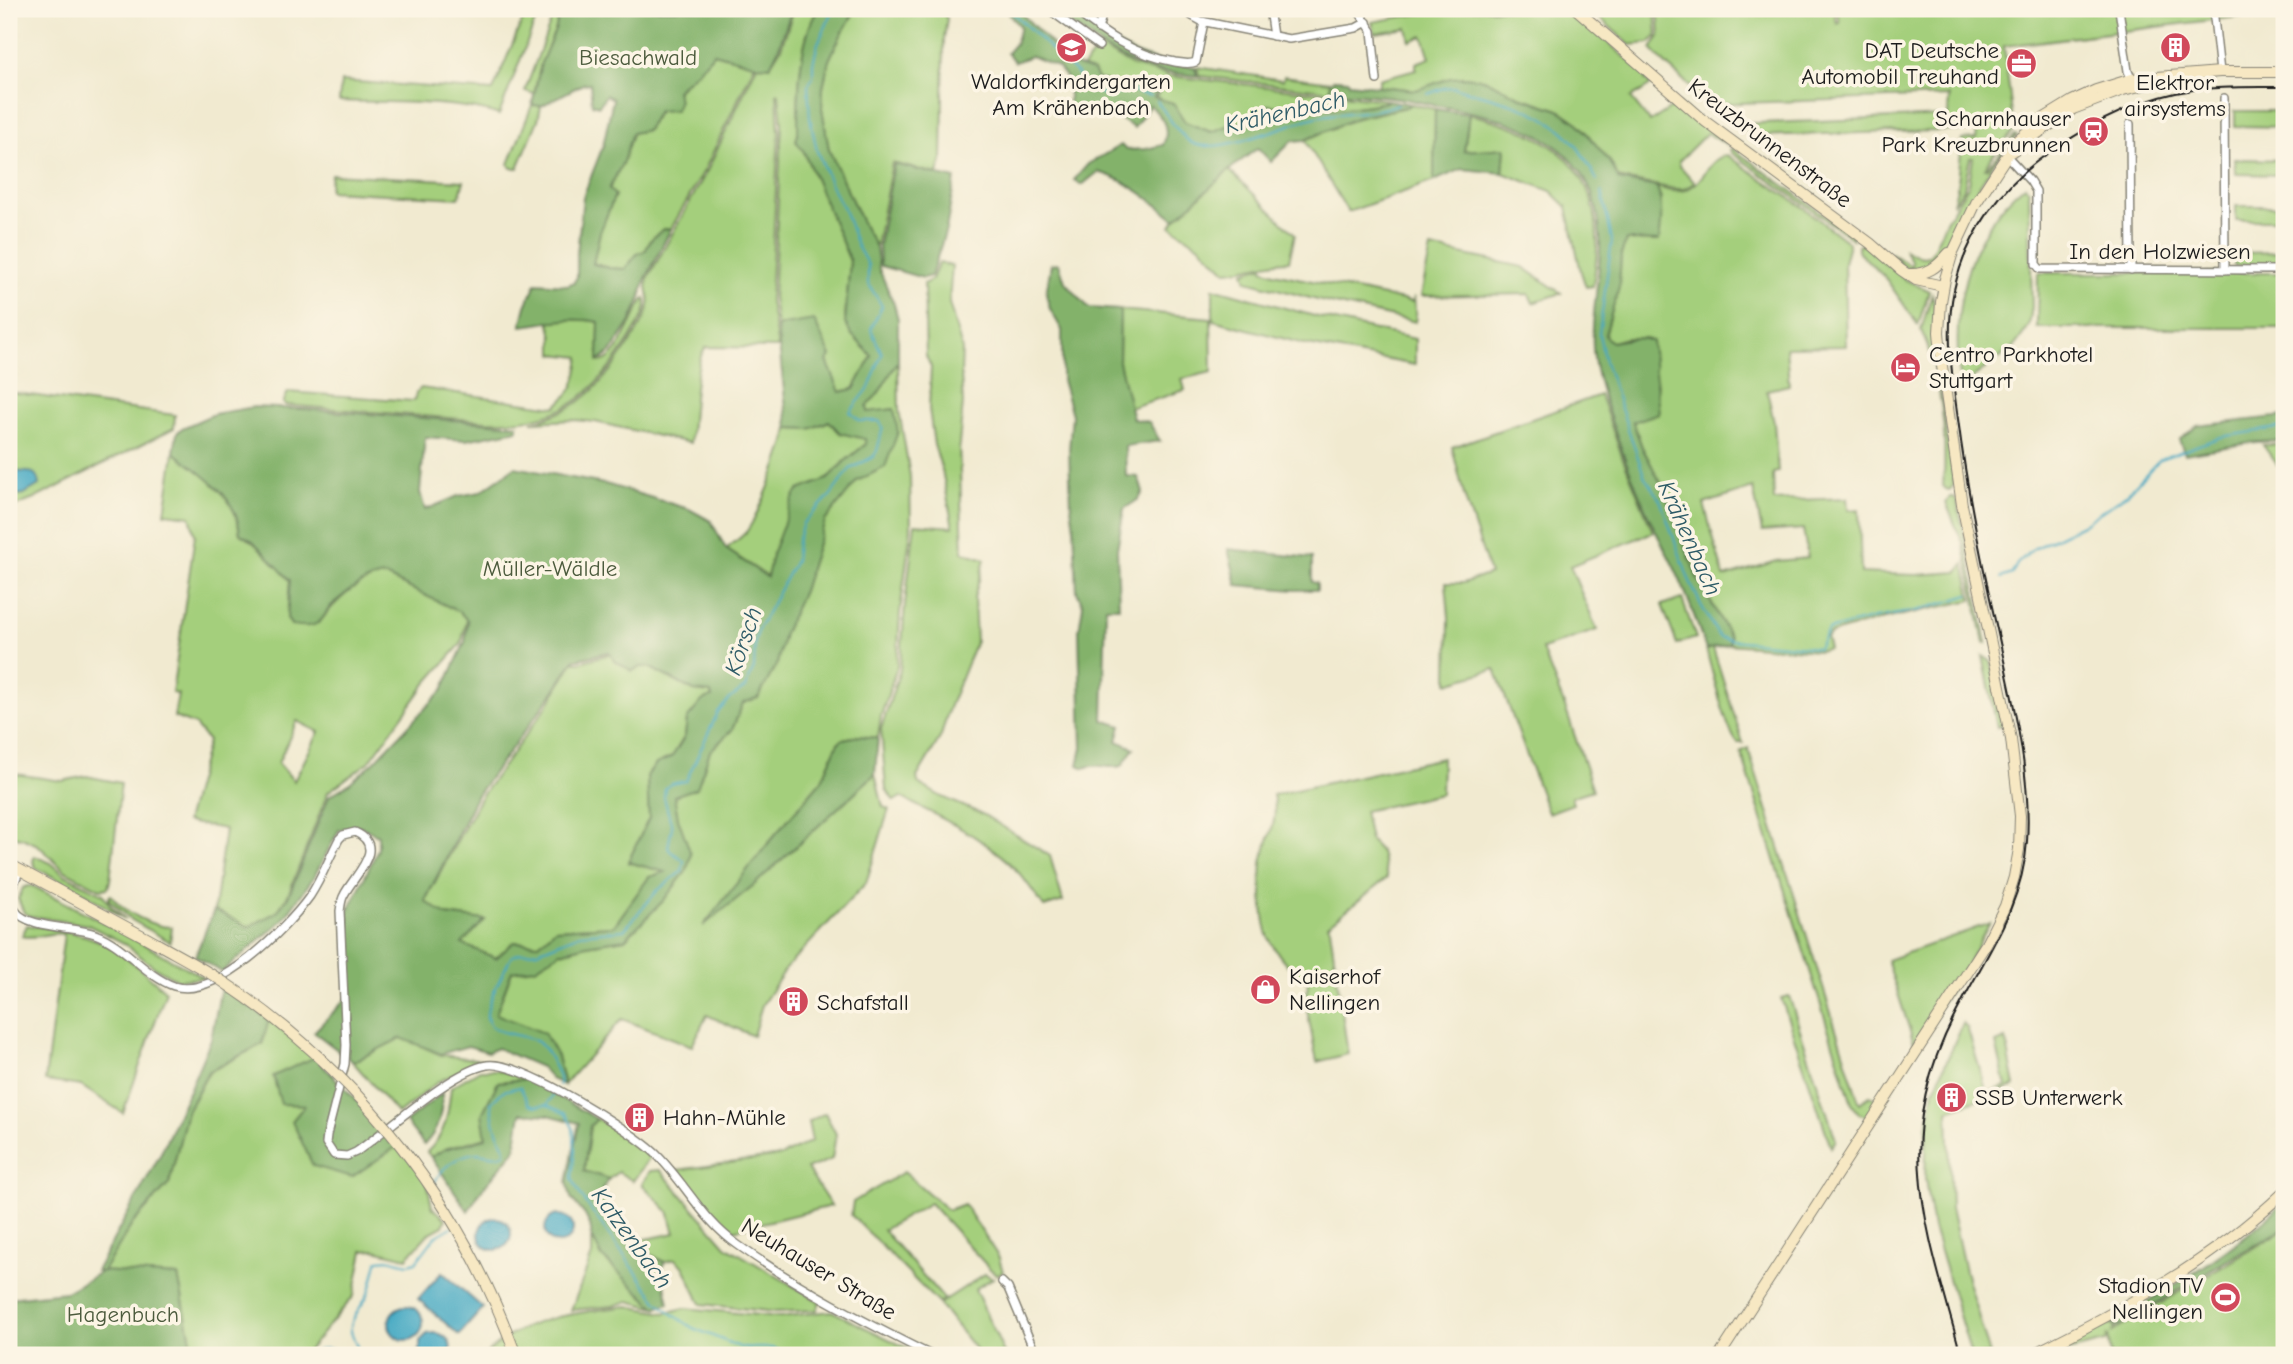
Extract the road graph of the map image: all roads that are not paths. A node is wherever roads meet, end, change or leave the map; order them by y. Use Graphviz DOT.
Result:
graph roads {
  1 [pos="1048,9"];
  2 [pos="1073,9"];
  3 [pos="1104,9"];
  4 [pos="1186,9"];
  5 [pos="1269,9"];
  6 [pos="1357,9"];
  7 [pos="2119,9"];
  8 [pos="2213,9"];
  9 [pos="1579,11"];
  10 [pos="1204,22"];
  11 [pos="1367,22"];
  12 [pos="1098,29"];
  13 [pos="1273,36"];
  14 [pos="1099,46"];
  15 [pos="2220,72"];
  16 [pos="2284,72"];
  17 [pos="1377,80"];
  18 [pos="2133,83"];
  19 [pos="2224,98"];
  20 [pos="2130,124"];
  21 [pos="2009,154"];
  22 [pos="1956,244"];
  23 [pos="2131,270"];
  24 [pos="2225,270"];
  25 [pos="2284,270"];
  26 [pos="1906,274"];
  27 [pos="1943,286"];
  28 [pos="9,864"];
  29 [pos="20,870"];
  30 [pos="2284,1192"];
  31 [pos="1002,1282"];
  32 [pos="2055,1344"];
  33 [pos="516,1355"];
  34 [pos="931,1355"];
  35 [pos="1036,1355"];
  36 [pos="1720,1355"];
  37 [pos="2031,1355"];
  38 [pos="2061,1355"];
  1 -- 14 [label="street"];
  2 -- 12 [label="street"];
  3 -- 12 [label="street"];
  4 -- 10 [label="street"];
  5 -- 13 [label="street"];
  6 -- 11 [label="street"];
  7 -- 18 [label="street"];
  8 -- 15 [label="street"];
  9 -- 26 [label="main road, Kreuzbrunnenstraße"];
  10 -- 12 [label="street"];
  10 -- 13 [label="street"];
  11 -- 13 [label="street"];
  11 -- 17 [label="street"];
  15 -- 16 [label="main road"];
  15 -- 18 [label="main road"];
  18 -- 21 [label="main road"];
  19 -- 24 [label="street"];
  20 -- 23 [label="street"];
  21 -- 22 [label="main road"];
  21 -- 23 [label="street, In den Holzwiesen"];
  22 -- 26 [label="main road"];
  22 -- 27 [label="main road"];
  23 -- 24 [label="street, In den Holzwiesen"];
  24 -- 25 [label="street, In den Holzwiesen"];
  26 -- 27 [label="main road, Kreuzbrunnenstraße"];
  27 -- 36 [label="main road"];
  28 -- 29 [label="main road"];
  29 -- 33 [label="main road, bridge"];
  29 -- 34 [label="street, Neuhauser Straße"];
  30 -- 32 [label="main road"];
  31 -- 35 [label="street"];
  32 -- 37 [label="main road"];
  32 -- 38 [label="street"];
}
